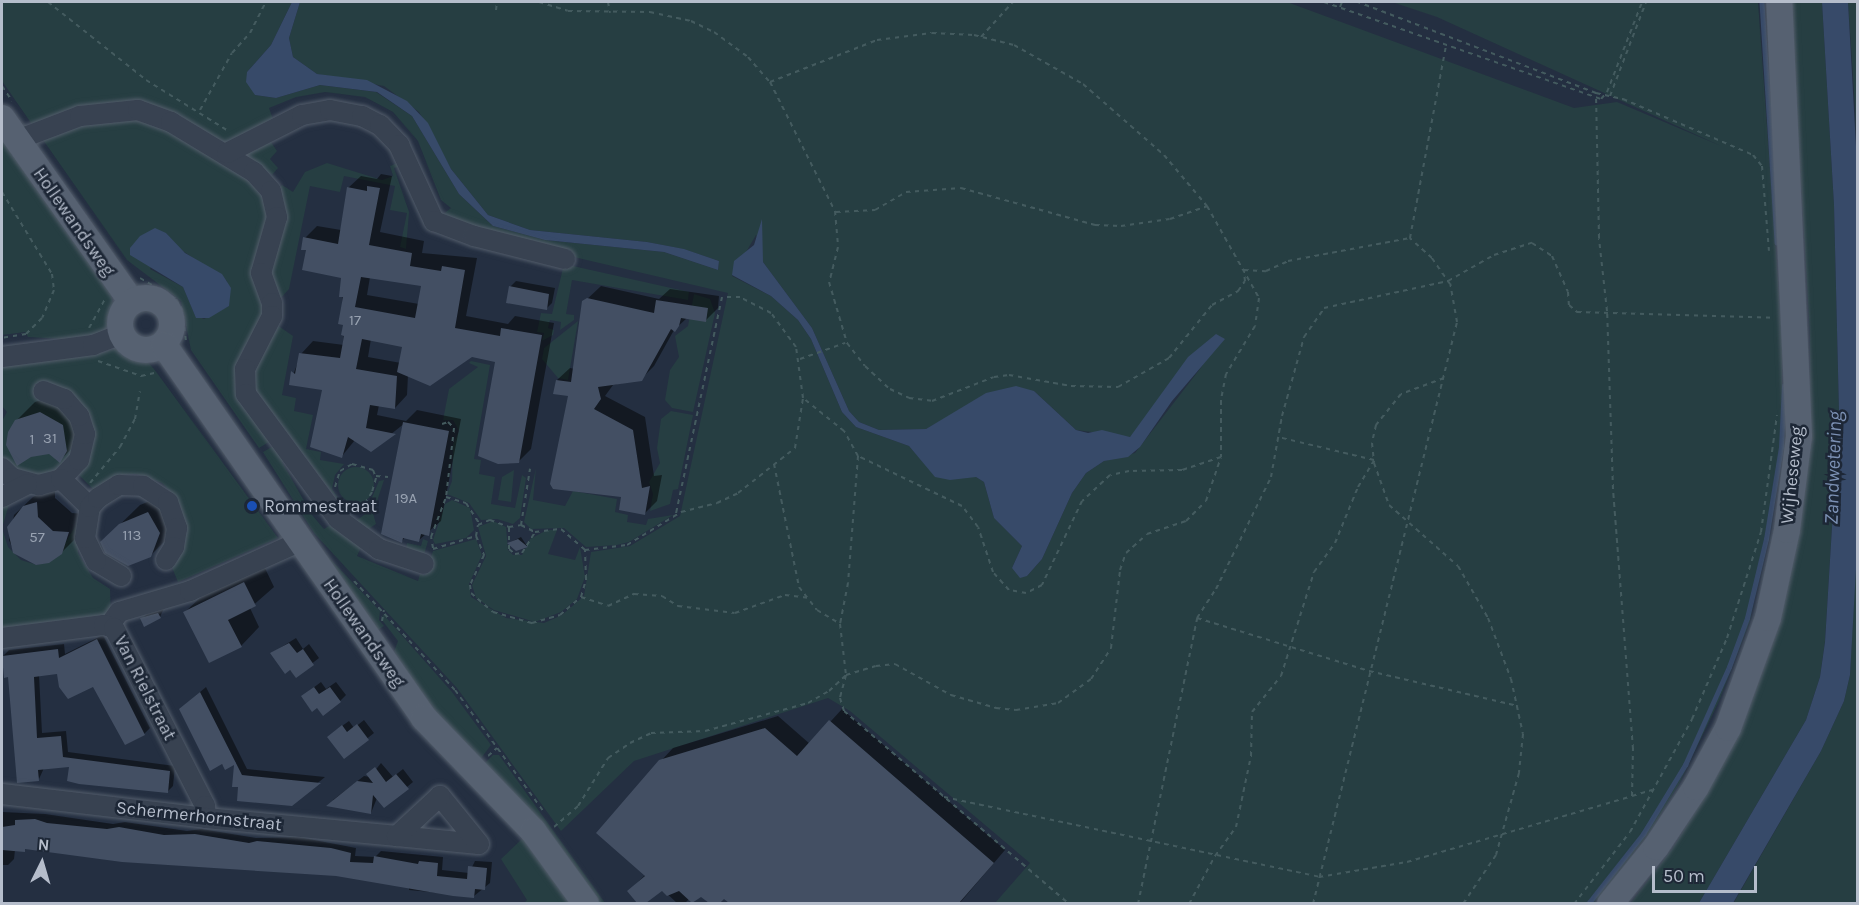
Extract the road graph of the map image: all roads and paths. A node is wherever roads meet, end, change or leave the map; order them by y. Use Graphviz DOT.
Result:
graph roads {
  1 [pos="48,2"];
  2 [pos="266,2"];
  3 [pos="497,2"];
  4 [pos="539,2"];
  5 [pos="608,2"];
  6 [pos="1013,2"];
  7 [pos="1324,2"];
  8 [pos="1342,2"];
  9 [pos="1358,2"];
  10 [pos="1644,2"];
  11 [pos="1779,2"];
  12 [pos="1340,7"];
  13 [pos="496,9"];
  14 [pos="610,13"];
  15 [pos="981,37"];
  16 [pos="1446,46"];
  17 [pos="770,82"];
  18 [pos="1596,93"];
  19 [pos="1605,96"];
  20 [pos="1610,96"];
  21 [pos="1597,99"];
  22 [pos="200,110"];
  23 [pos="2,118"];
  24 [pos="17,140"];
  25 [pos="246,143"];
  26 [pos="227,153"];
  27 [pos="2,192"];
  28 [pos="1206,206"];
  29 [pos="835,212"];
  30 [pos="1410,238"];
  31 [pos="565,259"];
  32 [pos="1770,259"];
  33 [pos="1244,270"];
  34 [pos="1448,281"];
  35 [pos="126,294"];
  36 [pos="1774,306"];
  37 [pos="1607,311"];
  38 [pos="1775,318"];
  39 [pos="1776,329"];
  40 [pos="86,330"];
  41 [pos="122,334"];
  42 [pos="2,338"];
  43 [pos="29,339"];
  44 [pos="174,341"];
  45 [pos="2,343"];
  46 [pos="847,343"];
  47 [pos="2,357"];
  48 [pos="800,359"];
  49 [pos="97,361"];
  50 [pos="1444,378"];
  51 [pos="43,391"];
  52 [pos="140,391"];
  53 [pos="803,398"];
  54 [pos="1777,413"];
  55 [pos="442,424"];
  56 [pos="1278,437"];
  57 [pos="858,456"];
  58 [pos="1221,457"];
  59 [pos="774,464"];
  60 [pos="2,468"];
  61 [pos="530,469"];
  62 [pos="375,476"];
  63 [pos="388,477"];
  64 [pos="61,479"];
  65 [pos="27,484"];
  66 [pos="337,495"];
  67 [pos="2,497"];
  68 [pos="446,497"];
  69 [pos="85,501"];
  70 [pos="353,509"];
  71 [pos="676,514"];
  72 [pos="1408,521"];
  73 [pos="479,523"];
  74 [pos="521,525"];
  75 [pos="509,527"];
  76 [pos="535,532"];
  77 [pos="476,536"];
  78 [pos="301,541"];
  79 [pos="585,550"];
  80 [pos="429,556"];
  81 [pos="166,560"];
  82 [pos="120,576"];
  83 [pos="352,579"];
  84 [pos="580,597"];
  85 [pos="808,598"];
  86 [pos="1197,618"];
  87 [pos="840,624"];
  88 [pos="109,626"];
  89 [pos="2,638"];
  90 [pos="1292,649"];
  91 [pos="1369,671"];
  92 [pos="846,675"];
  93 [pos="1518,706"];
  94 [pos="1653,790"];
  95 [pos="2,794"];
  96 [pos="1632,796"];
  97 [pos="944,797"];
  98 [pos="206,818"];
  99 [pos="554,827"];
  100 [pos="1502,831"];
  101 [pos="397,836"];
  102 [pos="561,837"];
  103 [pos="1152,842"];
  104 [pos="1215,856"];
  105 [pos="1319,877"];
  106 [pos="586,903"];
  107 [pos="1069,903"];
  108 [pos="1138,903"];
  109 [pos="1189,903"];
  110 [pos="1313,903"];
  111 [pos="1463,903"];
  112 [pos="1574,903"];
  113 [pos="1610,903"];
  1 -- 22 [label="path"];
  2 -- 22 [label="path"];
  3 -- 13 [label="path"];
  4 -- 14 [label="path"];
  5 -- 14 [label="path"];
  6 -- 15 [label="path"];
  7 -- 12 [label="path"];
  8 -- 12 [label="path"];
  9 -- 18 [label="path"];
  10 -- 19 [label="path"];
  10 -- 20 [label="path"];
  11 -- 113 [label="main road, Wijheseweg"];
  12 -- 16 [label="path"];
  14 -- 17 [label="path"];
  15 -- 17 [label="path"];
  15 -- 28 [label="path"];
  16 -- 21 [label="path"];
  16 -- 30 [label="path"];
  17 -- 29 [label="path"];
  18 -- 19 [label="path"];
  18 -- 21 [label="path"];
  19 -- 20 [label="path"];
  19 -- 21 [label="path"];
  20 -- 32 [label="path"];
  21 -- 37 [label="path"];
  22 -- 25 [label="path"];
  23 -- 24 [label="main road, Hollewandsweg"];
  24 -- 26 [label="street"];
  24 -- 35 [label="main road, Hollewandsweg"];
  25 -- 26 [label="street"];
  25 -- 31 [label="street"];
  26 -- 80 [label="street"];
  27 -- 42 [label="path"];
  28 -- 29 [label="path"];
  28 -- 33 [label="path"];
  29 -- 46 [label="path"];
  30 -- 33 [label="path"];
  30 -- 34 [label="path"];
  33 -- 46 [label="path"];
  33 -- 58 [label="path"];
  34 -- 37 [label="path"];
  34 -- 50 [label="path"];
  34 -- 56 [label="path"];
  35 -- 40 [label="path"];
  35 -- 41 [label="main road"];
  35 -- 44 [label="main road"];
  36 -- 38 [label="path"];
  37 -- 38 [label="path"];
  37 -- 96 [label="path"];
  38 -- 39 [label="path"];
  41 -- 44 [label="main road"];
  41 -- 47 [label="street"];
  43 -- 45 [label="path"];
  44 -- 49 [label="path"];
  44 -- 78 [label="main road, Hollewandsweg"];
  46 -- 48 [label="path"];
  48 -- 53 [label="path"];
  48 -- 71 [label="path"];
  50 -- 72 [label="path"];
  50 -- 72 [label="path"];
  51 -- 64 [label="street"];
  52 -- 69 [label="path"];
  53 -- 57 [label="path"];
  53 -- 59 [label="path"];
  54 -- 94 [label="path"];
  55 -- 68 [label="path"];
  56 -- 86 [label="path"];
  56 -- 90 [label="path"];
  57 -- 58 [label="path"];
  57 -- 87 [label="path"];
  58 -- 92 [label="path"];
  59 -- 71 [label="path"];
  59 -- 85 [label="path"];
  60 -- 65 [label="street"];
  61 -- 74 [label="path"];
  62 -- 63 [label="path"];
  62 -- 66 [label="path"];
  62 -- 70 [label="path"];
  64 -- 65 [label="street"];
  64 -- 69 [label="street"];
  65 -- 67 [label="street"];
  68 -- 73 [label="path"];
  68 -- 80 [label="path"];
  69 -- 81 [label="street"];
  69 -- 82 [label="street"];
  71 -- 79 [label="path"];
  72 -- 91 [label="path"];
  72 -- 93 [label="path"];
  73 -- 75 [label="path"];
  73 -- 77 [label="path"];
  74 -- 75 [label="path"];
  74 -- 76 [label="path"];
  75 -- 76 [label="path"];
  76 -- 79 [label="path"];
  77 -- 80 [label="path"];
  77 -- 84 [label="path"];
  78 -- 88 [label="street"];
  78 -- 106 [label="main road, Hollewandsweg"];
  79 -- 84 [label="path"];
  83 -- 99 [label="path, Hollewandsweg"];
  84 -- 85 [label="path"];
  85 -- 87 [label="path"];
  86 -- 90 [label="path"];
  86 -- 103 [label="path"];
  87 -- 92 [label="path"];
  88 -- 89 [label="street, Van Rielstraat"];
  88 -- 98 [label="street, Van Rielstraat"];
  90 -- 91 [label="path"];
  90 -- 104 [label="path"];
  91 -- 93 [label="path"];
  91 -- 105 [label="path"];
  92 -- 97 [label="path"];
  92 -- 99 [label="path"];
  93 -- 100 [label="path"];
  94 -- 96 [label="path"];
  94 -- 112 [label="path"];
  95 -- 98 [label="street, Schermerhornstraat"];
  96 -- 100 [label="path"];
  97 -- 103 [label="path"];
  97 -- 107 [label="path"];
  98 -- 101 [label="street, Schermerhornstraat"];
  99 -- 102 [label="path, Hollewandsweg"];
  100 -- 105 [label="path"];
  100 -- 111 [label="path"];
  103 -- 104 [label="path"];
  103 -- 108 [label="path"];
  104 -- 105 [label="path"];
  104 -- 109 [label="path"];
  105 -- 110 [label="path"];
}
